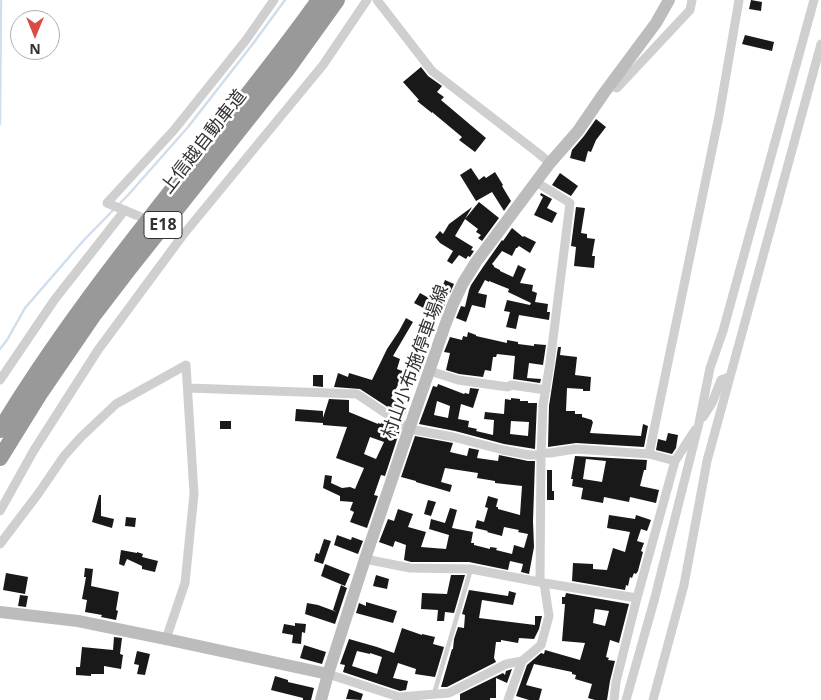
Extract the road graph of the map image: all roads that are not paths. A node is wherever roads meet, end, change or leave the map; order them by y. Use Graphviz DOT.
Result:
graph roads {
  1 [pos="274,0"];
  2 [pos="319,0"];
  3 [pos="337,0"];
  4 [pos="366,0"];
  5 [pos="377,0"];
  6 [pos="669,0"];
  7 [pos="692,0"];
  8 [pos="739,0"];
  9 [pos="814,0"];
  10 [pos="821,44"];
  11 [pos="610,85"];
  12 [pos="550,163"];
  13 [pos="536,182"];
  14 [pos="124,210"];
  15 [pos="136,215"];
  16 [pos="430,371"];
  17 [pos="729,377"];
  18 [pos="0,380"];
  19 [pos="188,388"];
  20 [pos="546,390"];
  21 [pos="699,423"];
  22 [pos="409,429"];
  23 [pos="0,430"];
  24 [pos="541,454"];
  25 [pos="648,454"];
  26 [pos="0,458"];
  27 [pos="676,462"];
  28 [pos="0,511"];
  29 [pos="0,544"];
  30 [pos="365,559"];
  31 [pos="471,569"];
  32 [pos="542,583"];
  33 [pos="637,598"];
  34 [pos="0,612"];
  35 [pos="166,638"];
  36 [pos="522,661"];
  37 [pos="328,674"];
  38 [pos="434,694"];
  39 [pos="399,699"];
  40 [pos="321,700"];
  41 [pos="508,700"];
  42 [pos="614,700"];
  43 [pos="626,700"];
  44 [pos="653,700"];
  1 -- 14 [label="street"];
  2 -- 23 [label="highway, 上信越自動車道 / E18"];
  3 -- 26 [label="highway, 上信越自動車道 / E18"];
  4 -- 28 [label="street"];
  5 -- 12 [label="street"];
  6 -- 11 [label="main road, 村山小布施停車場線"];
  7 -- 11 [label="street"];
  8 -- 25 [label="street"];
  9 -- 21 [label="street"];
  10 -- 17 [label="street"];
  11 -- 12 [label="main road, 村山小布施停車場線"];
  12 -- 13 [label="main road, 村山小布施停車場線"];
  13 -- 16 [label="main road, 村山小布施停車場線"];
  13 -- 20 [label="street"];
  14 -- 15 [label="street"];
  14 -- 18 [label="street"];
  16 -- 20 [label="street"];
  16 -- 22 [label="main road, 村山小布施停車場線"];
  17 -- 21 [label="street"];
  17 -- 44 [label="street"];
  19 -- 22 [label="street"];
  19 -- 29 [label="street"];
  19 -- 35 [label="street"];
  20 -- 24 [label="street"];
  21 -- 27 [label="street"];
  21 -- 43 [label="street"];
  22 -- 24 [label="street"];
  22 -- 30 [label="main road, 村山小布施停車場線"];
  24 -- 25 [label="street"];
  24 -- 32 [label="street"];
  25 -- 27 [label="street"];
  27 -- 33 [label="street"];
  30 -- 31 [label="street"];
  30 -- 37 [label="main road, 村山小布施停車場線"];
  31 -- 32 [label="street"];
  31 -- 38 [label="lane"];
  32 -- 33 [label="street"];
  32 -- 36 [label="street"];
  33 -- 42 [label="street"];
  34 -- 35 [label="main road"];
  35 -- 37 [label="main road"];
  36 -- 38 [label="street"];
  36 -- 41 [label="street"];
  37 -- 39 [label="street"];
  37 -- 40 [label="main road, 村山小布施停車場線"];
  38 -- 39 [label="street"];
}
